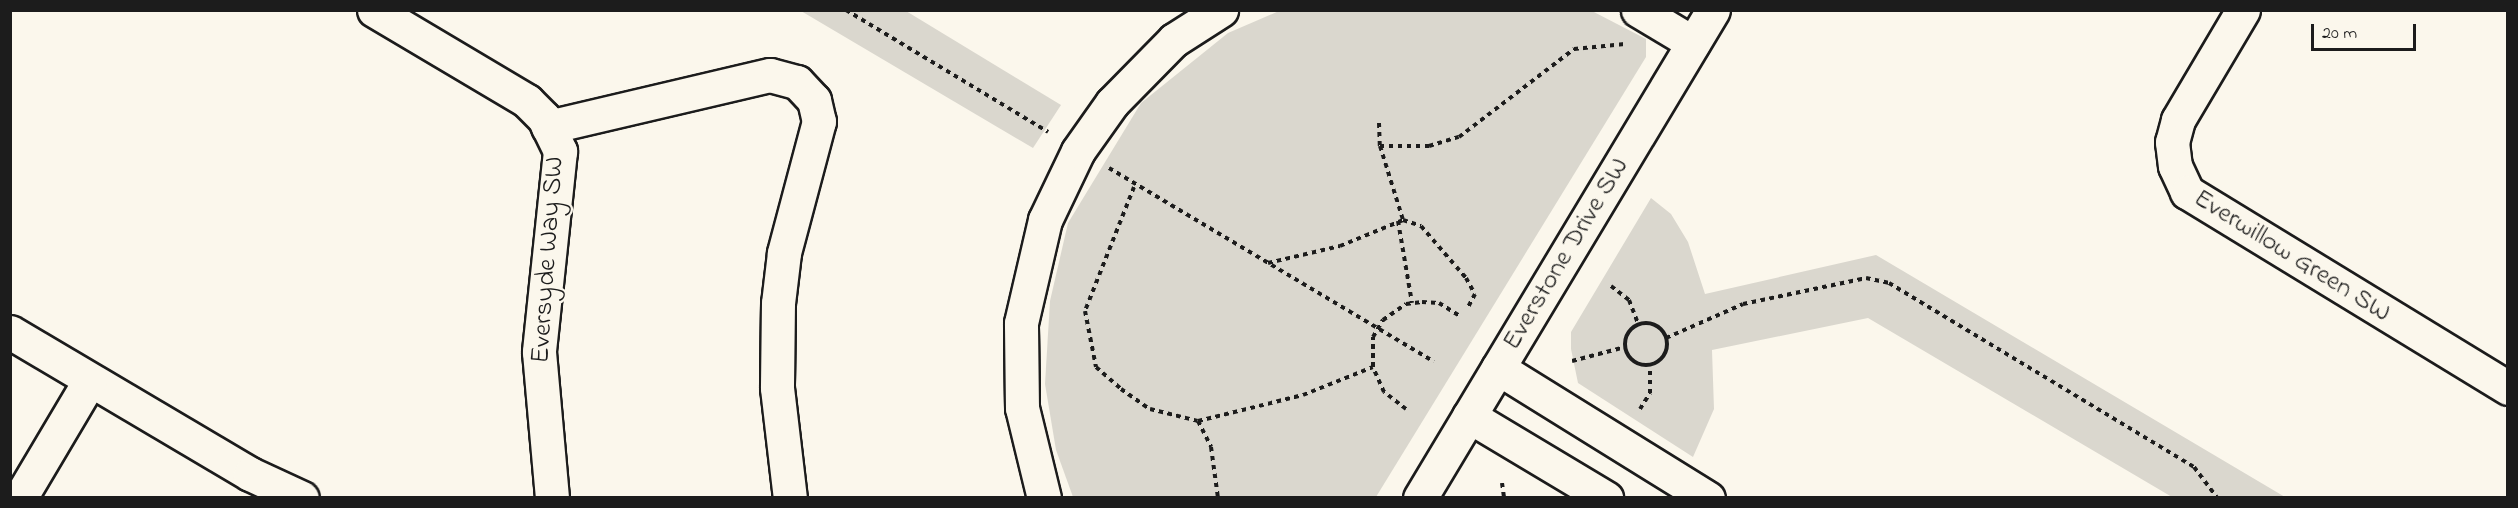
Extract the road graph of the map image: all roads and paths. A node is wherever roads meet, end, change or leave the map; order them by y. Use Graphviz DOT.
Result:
graph roads {
  1 [pos="374,10"];
  2 [pos="846,10"];
  3 [pos="1221,10"];
  4 [pos="1713,10"];
  5 [pos="2243,10"];
  6 [pos="1637,26"];
  7 [pos="1693,43"];
  8 [pos="1379,123"];
  9 [pos="548,126"];
  10 [pos="1380,146"];
  11 [pos="1078,151"];
  12 [pos="1134,187"];
  13 [pos="1401,220"];
  14 [pos="1268,263"];
  15 [pos="1611,285"];
  16 [pos="1412,303"];
  17 [pos="1468,307"];
  18 [pos="1461,317"];
  19 [pos="1638,324"];
  20 [pos="1378,329"];
  21 [pos="10,332"];
  22 [pos="1666,338"];
  23 [pos="1625,347"];
  24 [pos="1572,361"];
  25 [pos="1434,362"];
  26 [pos="1650,364"];
  27 [pos="1373,367"];
  28 [pos="1498,368"];
  29 [pos="90,380"];
  30 [pos="2508,388"];
  31 [pos="1406,409"];
  32 [pos="1640,409"];
  33 [pos="1469,416"];
  34 [pos="1198,421"];
  35 [pos="1502,483"];
  36 [pos="20,498"];
  37 [pos="302,498"];
  38 [pos="552,498"];
  39 [pos="790,498"];
  40 [pos="1044,498"];
  41 [pos="1218,498"];
  42 [pos="1420,498"];
  43 [pos="1503,498"];
  44 [pos="1606,498"];
  45 [pos="1708,498"];
  46 [pos="2217,498"];
  1 -- 9 [label="street, Eversyde Way SW"];
  2 -- 11 [label="path"];
  3 -- 11 [label="street"];
  4 -- 7 [label="street, Everstone Drive SW"];
  5 -- 30 [label="street, Everwillow Green SW"];
  6 -- 7 [label="street"];
  6 -- 10 [label="path"];
  7 -- 28 [label="street, Everstone Drive SW"];
  8 -- 10 [label="path"];
  9 -- 38 [label="street, Eversyde Way SW"];
  9 -- 39 [label="street"];
  10 -- 13 [label="path"];
  11 -- 12 [label="path"];
  11 -- 40 [label="street"];
  12 -- 14 [label="path"];
  12 -- 34 [label="path"];
  13 -- 14 [label="path"];
  13 -- 16 [label="path"];
  13 -- 17 [label="path"];
  14 -- 20 [label="path"];
  15 -- 19 [label="path"];
  16 -- 18 [label="path"];
  16 -- 20 [label="path"];
  19 -- 22 [label="path"];
  19 -- 23 [label="path"];
  20 -- 25 [label="path"];
  20 -- 27 [label="path"];
  21 -- 29 [label="street"];
  22 -- 26 [label="path"];
  22 -- 46 [label="path"];
  23 -- 24 [label="path"];
  23 -- 26 [label="path"];
  26 -- 32 [label="path"];
  27 -- 31 [label="path"];
  27 -- 34 [label="path"];
  28 -- 33 [label="street, Everstone Drive SW"];
  28 -- 45 [label="street"];
  29 -- 36 [label="street"];
  29 -- 37 [label="street"];
  33 -- 42 [label="street, Everstone Drive SW"];
  33 -- 44 [label="street"];
  34 -- 41 [label="path"];
  35 -- 43 [label="path"];
}
